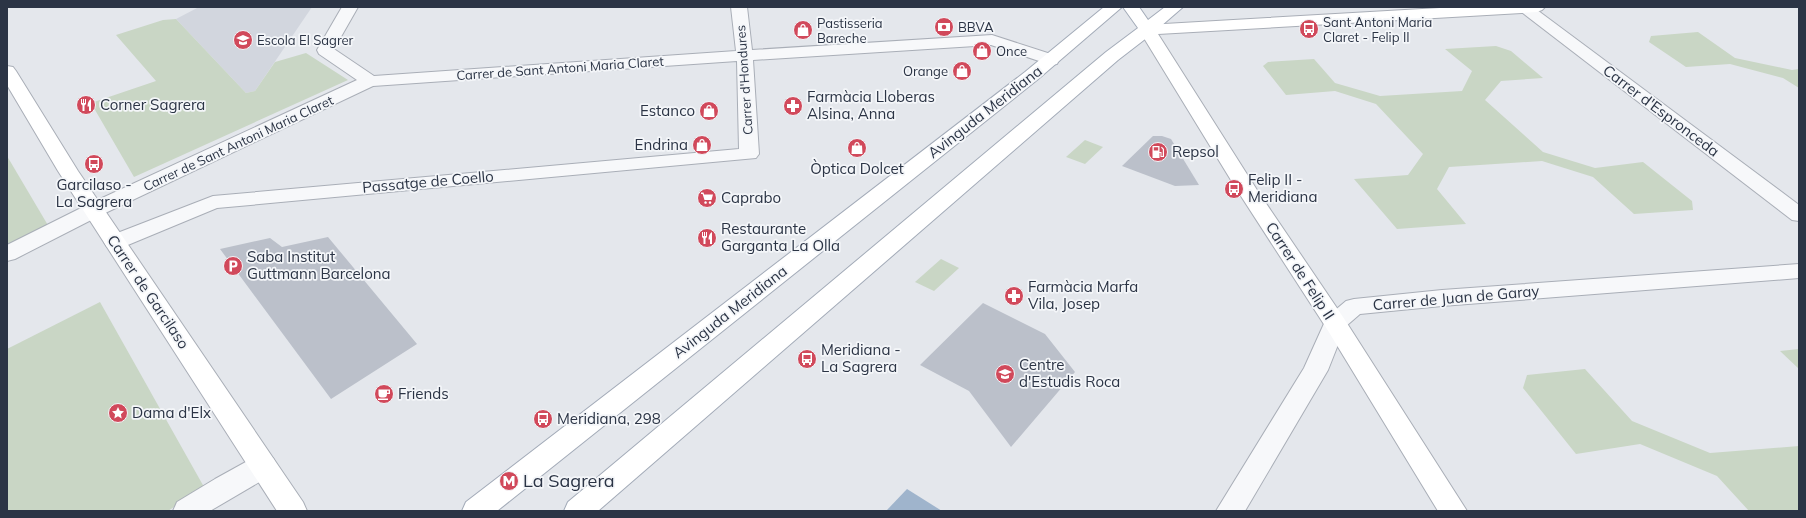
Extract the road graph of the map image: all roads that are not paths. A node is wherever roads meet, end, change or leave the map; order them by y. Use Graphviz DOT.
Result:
graph roads {
  1 [pos="350,7"];
  2 [pos="738,7"];
  3 [pos="1114,7"];
  4 [pos="1132,7"];
  5 [pos="1175,7"];
  6 [pos="1528,7"];
  7 [pos="1147,30"];
  8 [pos="745,55"];
  9 [pos="1050,60"];
  10 [pos="7,71"];
  11 [pos="370,81"];
  12 [pos="750,154"];
  13 [pos="94,210"];
  14 [pos="1799,215"];
  15 [pos="115,242"];
  16 [pos="7,254"];
  17 [pos="1799,271"];
  18 [pos="1335,323"];
  19 [pos="263,466"];
  20 [pos="187,511"];
  21 [pos="293,511"];
  22 [pos="476,511"];
  23 [pos="578,511"];
  24 [pos="1230,511"];
  25 [pos="1454,511"];
  1 -- 11 [label="street"];
  2 -- 8 [label="street, Carrer d'Hondures"];
  3 -- 9 [label="main road, Avinguda Meridiana"];
  4 -- 7 [label="main road, Carrer de Felip II"];
  5 -- 7 [label="main road"];
  6 -- 7 [label="main road"];
  6 -- 14 [label="street, Carrer d'Espronceda"];
  7 -- 18 [label="main road, Carrer de Felip II"];
  7 -- 23 [label="main road"];
  8 -- 9 [label="street, Carrer de Sant Antoni Maria Claret"];
  8 -- 11 [label="street, Carrer de Sant Antoni Maria Claret"];
  8 -- 12 [label="street, Carrer d'Hondures"];
  9 -- 22 [label="main road, Avinguda Meridiana"];
  10 -- 13 [label="main road, Carrer de Garcilaso"];
  11 -- 13 [label="street, Carrer de Sant Antoni Maria Claret"];
  12 -- 15 [label="street, Passatge de Coello"];
  13 -- 15 [label="main road, Carrer de Garcilaso"];
  13 -- 16 [label="street, Carrer de Sant Antoni Maria Claret"];
  15 -- 19 [label="main road, Carrer de Garcilaso"];
  17 -- 18 [label="street, Carrer de Juan de Garay"];
  18 -- 24 [label="street, Carrer de Juan de Garay"];
  18 -- 25 [label="main road, Carrer de Felip II"];
  19 -- 20 [label="street"];
  19 -- 21 [label="main road, Carrer de Garcilaso"];
}
